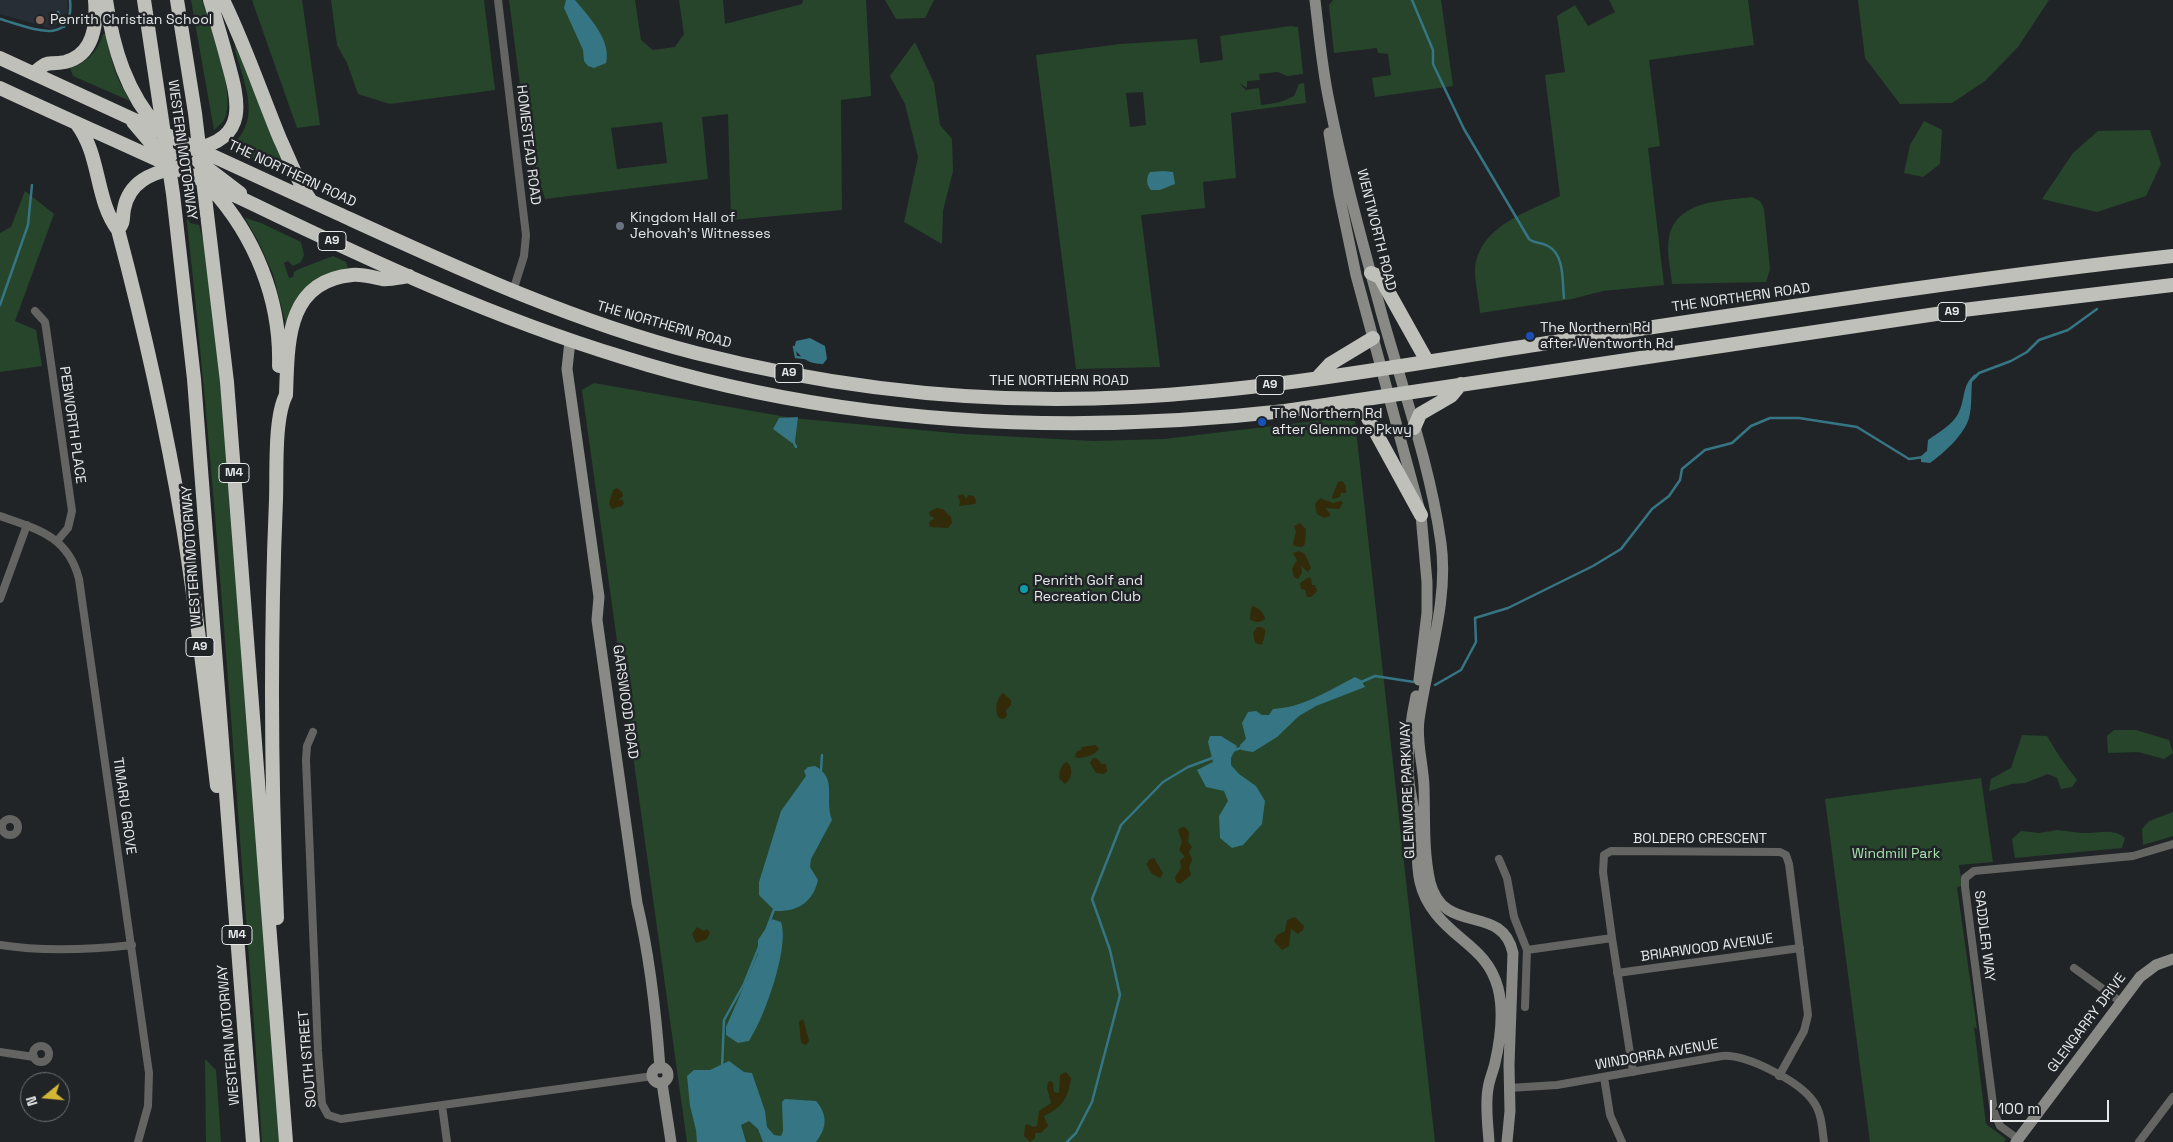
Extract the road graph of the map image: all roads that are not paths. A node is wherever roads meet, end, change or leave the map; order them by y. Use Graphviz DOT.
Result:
graph roads {
  1 [pos="94,0"];
  2 [pos="106,0"];
  3 [pos="144,0"];
  4 [pos="178,0"];
  5 [pos="210,0"];
  6 [pos="222,0"];
  7 [pos="498,0"];
  8 [pos="1315,0"];
  9 [pos="0,58"];
  10 [pos="34,73"];
  11 [pos="0,88"];
  12 [pos="1329,100"];
  13 [pos="129,118"];
  14 [pos="76,124"];
  15 [pos="163,133"];
  16 [pos="151,150"];
  17 [pos="190,150"];
  18 [pos="167,153"];
  19 [pos="202,164"];
  20 [pos="180,167"];
  21 [pos="221,179"];
  22 [pos="312,202"];
  23 [pos="118,230"];
  24 [pos="2173,256"];
  25 [pos="1371,273"];
  26 [pos="409,276"];
  27 [pos="2173,285"];
  28 [pos="513,291"];
  29 [pos="36,311"];
  30 [pos="1374,338"];
  31 [pos="570,340"];
  32 [pos="1427,361"];
  33 [pos="1397,366"];
  34 [pos="1382,368"];
  35 [pos="1318,377"];
  36 [pos="1460,384"];
  37 [pos="1404,393"];
  38 [pos="1390,395"];
  39 [pos="1358,400"];
  40 [pos="282,404"];
  41 [pos="1414,428"];
  42 [pos="0,516"];
  43 [pos="1421,516"];
  44 [pos="27,526"];
  45 [pos="57,541"];
  46 [pos="0,599"];
  47 [pos="1425,670"];
  48 [pos="1420,696"];
  49 [pos="313,732"];
  50 [pos="229,831"];
  51 [pos="2173,844"];
  52 [pos="1499,859"];
  53 [pos="1612,938"];
  54 [pos="0,945"];
  55 [pos="132,945"];
  56 [pos="271,948"];
  57 [pos="1800,948"];
  58 [pos="1527,950"];
  59 [pos="2173,959"];
  60 [pos="2074,968"];
  61 [pos="1617,974"];
  62 [pos="2121,1002"];
  63 [pos="1525,1007"];
  64 [pos="1504,1035"];
  65 [pos="0,1052"];
  66 [pos="34,1057"];
  67 [pos="1634,1072"];
  68 [pos="658,1076"];
  69 [pos="1779,1076"];
  70 [pos="1604,1077"];
  71 [pos="1509,1088"];
  72 [pos="2173,1097"];
  73 [pos="442,1105"];
  74 [pos="2017,1141"];
  75 [pos="138,1142"];
  76 [pos="253,1142"];
  77 [pos="286,1142"];
  78 [pos="448,1142"];
  79 [pos="671,1142"];
  80 [pos="1489,1142"];
  81 [pos="1507,1142"];
  82 [pos="1622,1142"];
  83 [pos="1824,1142"];
  84 [pos="2139,1142"];
  1 -- 10 [label="highway"];
  2 -- 15 [label="highway"];
  3 -- 50 [label="highway, WESTERN MOTORWAY / M4"];
  4 -- 56 [label="highway, WESTERN MOTORWAY / M4"];
  5 -- 17 [label="highway"];
  6 -- 22 [label="highway"];
  7 -- 28 [label="street, HOMESTEAD ROAD"];
  8 -- 12 [label="street, WENTWORTH ROAD"];
  9 -- 10 [label="highway, THE NORTHERN ROAD / A9"];
  10 -- 13 [label="highway, THE NORTHERN ROAD / A9"];
  11 -- 14 [label="highway, THE NORTHERN ROAD / A9"];
  12 -- 25 [label="street, WENTWORTH ROAD"];
  12 -- 30 [label="street, WENTWORTH ROAD"];
  13 -- 15 [label="highway, THE NORTHERN ROAD / A9"];
  13 -- 16 [label="highway"];
  14 -- 16 [label="highway, THE NORTHERN ROAD / A9"];
  14 -- 23 [label="highway, A9"];
  15 -- 17 [label="highway, THE NORTHERN ROAD / A9"];
  16 -- 18 [label="highway"];
  16 -- 20 [label="highway, THE NORTHERN ROAD / A9"];
  17 -- 18 [label="highway"];
  17 -- 19 [label="highway"];
  17 -- 21 [label="highway, THE NORTHERN ROAD / A9"];
  18 -- 20 [label="highway"];
  19 -- 20 [label="highway"];
  19 -- 21 [label="highway"];
  20 -- 21 [label="highway, THE NORTHERN ROAD / A9"];
  20 -- 23 [label="highway"];
  21 -- 22 [label="highway, THE NORTHERN ROAD / A9"];
  21 -- 26 [label="highway, THE NORTHERN ROAD / A9"];
  21 -- 40 [label="highway, M4"];
  22 -- 28 [label="highway, THE NORTHERN ROAD / A9"];
  23 -- 50 [label="highway, A9"];
  24 -- 32 [label="highway, THE NORTHERN ROAD / A9"];
  25 -- 32 [label="highway"];
  25 -- 33 [label="street, WENTWORTH ROAD"];
  26 -- 31 [label="highway, THE NORTHERN ROAD / A9"];
  26 -- 40 [label="highway, M4"];
  27 -- 36 [label="highway, THE NORTHERN ROAD / A9"];
  28 -- 35 [label="highway, THE NORTHERN ROAD / A9"];
  29 -- 45 [label="street, PEBWORTH PLACE"];
  30 -- 34 [label="street, WENTWORTH ROAD"];
  30 -- 35 [label="highway"];
  31 -- 39 [label="highway, THE NORTHERN ROAD / A9"];
  31 -- 68 [label="street, GARSWOOD ROAD"];
  32 -- 33 [label="highway, THE NORTHERN ROAD / A9"];
  33 -- 34 [label="highway, THE NORTHERN ROAD / A9"];
  33 -- 37 [label="street, GLENMORE PARKWAY"];
  34 -- 35 [label="highway, THE NORTHERN ROAD / A9"];
  34 -- 38 [label="street, GLENMORE PARKWAY"];
  36 -- 37 [label="highway, THE NORTHERN ROAD / A9"];
  36 -- 41 [label="highway"];
  37 -- 38 [label="highway, THE NORTHERN ROAD / A9"];
  37 -- 41 [label="street, GLENMORE PARKWAY"];
  38 -- 39 [label="highway, THE NORTHERN ROAD / A9"];
  38 -- 43 [label="street, GLENMORE PARKWAY"];
  39 -- 43 [label="highway"];
  40 -- 56 [label="highway, M4"];
  41 -- 47 [label="street, GLENMORE PARKWAY"];
  42 -- 44 [label="street, TIMARU GROVE"];
  43 -- 47 [label="street, GLENMORE PARKWAY"];
  44 -- 45 [label="street, TIMARU GROVE"];
  44 -- 46 [label="street"];
  45 -- 55 [label="street, TIMARU GROVE"];
  47 -- 48 [label="street, GLENMORE PARKWAY"];
  48 -- 64 [label="street, GLENMORE PARKWAY"];
  48 -- 64 [label="street, GLENMORE PARKWAY"];
  49 -- 73 [label="street, SOUTH STREET"];
  50 -- 76 [label="highway, WESTERN MOTORWAY / M4"];
  51 -- 74 [label="street, SADDLER WAY"];
  52 -- 58 [label="street"];
  53 -- 57 [label="street, BOLDERO CRESCENT"];
  53 -- 58 [label="street"];
  53 -- 61 [label="street, BOLDERO CRESCENT"];
  54 -- 55 [label="street"];
  55 -- 75 [label="street, TIMARU GROVE"];
  56 -- 77 [label="highway, WESTERN MOTORWAY / M4"];
  57 -- 61 [label="street, BRIARWOOD AVENUE"];
  57 -- 69 [label="street, BOLDERO CRESCENT"];
  58 -- 63 [label="street"];
  59 -- 62 [label="street, GLENGARRY DRIVE"];
  60 -- 62 [label="street"];
  61 -- 67 [label="street, BOLDERO CRESCENT"];
  62 -- 74 [label="street, GLENGARRY DRIVE"];
  64 -- 71 [label="street, GLENMORE PARKWAY"];
  64 -- 80 [label="street, GLENMORE PARKWAY"];
  65 -- 66 [label="street"];
  67 -- 69 [label="street, WINDORRA AVENUE"];
  67 -- 70 [label="street, WINDORRA AVENUE"];
  68 -- 73 [label="street, SOUTH STREET"];
  68 -- 79 [label="street, GARSWOOD ROAD"];
  69 -- 83 [label="street, WINDORRA AVENUE"];
  70 -- 71 [label="street, WINDORRA AVENUE"];
  70 -- 82 [label="street"];
  71 -- 81 [label="street, GLENMORE PARKWAY"];
  72 -- 84 [label="street"];
  73 -- 78 [label="street"];
}
